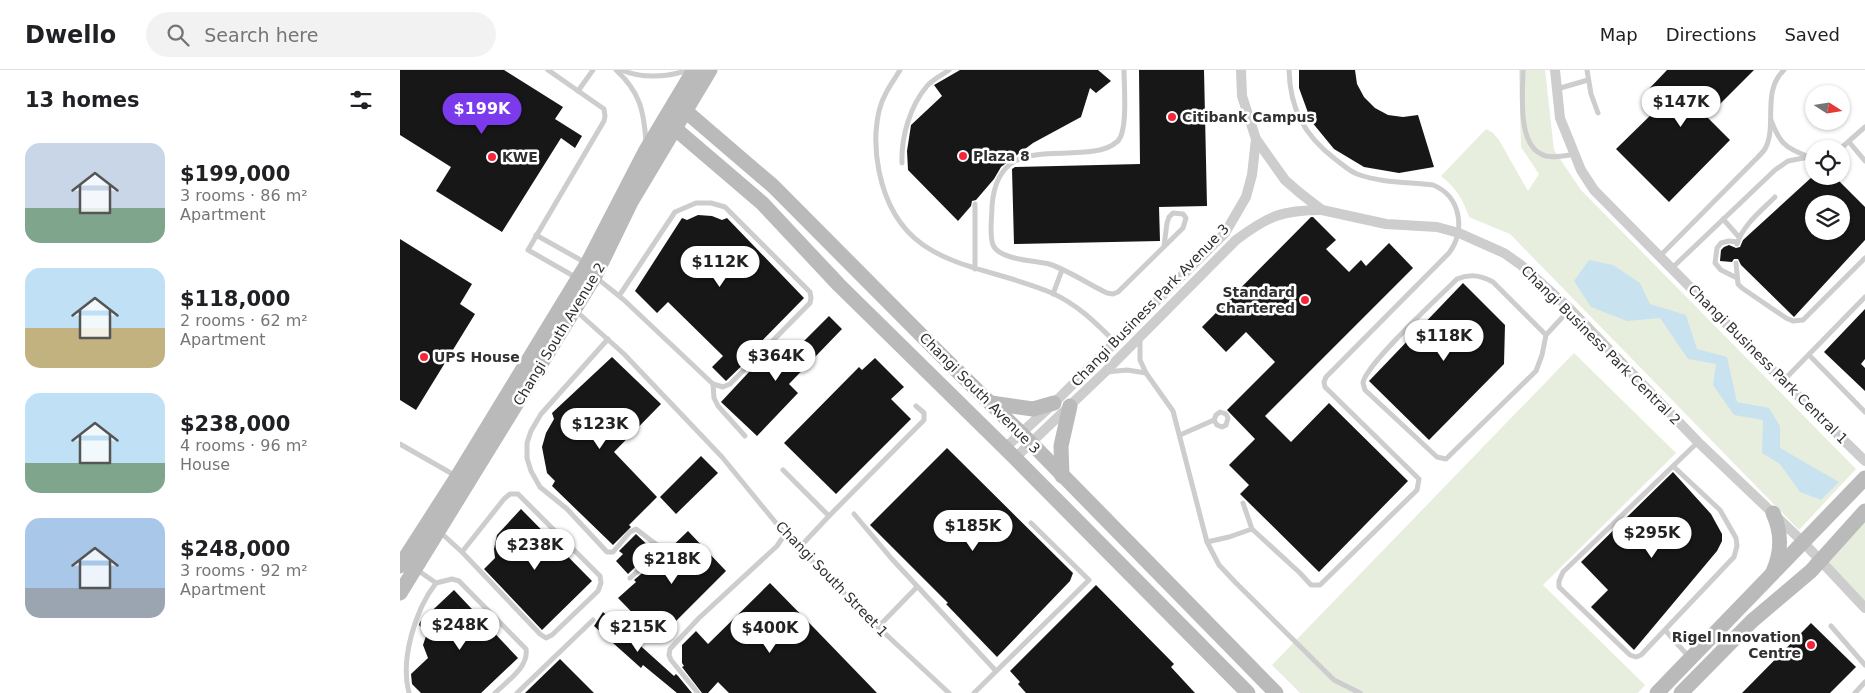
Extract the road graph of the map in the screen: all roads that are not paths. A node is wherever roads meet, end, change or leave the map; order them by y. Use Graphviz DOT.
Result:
graph roads {
  1 [pos="548,70"];
  2 [pos="593,70"];
  3 [pos="616,70"];
  4 [pos="621,70"];
  5 [pos="689,70"];
  6 [pos="694,70"];
  7 [pos="710,70"];
  8 [pos="900,70"];
  9 [pos="949,70"];
  10 [pos="1124,70"];
  11 [pos="1241,70"];
  12 [pos="1289,70"];
  13 [pos="1523,70"];
  14 [pos="1555,70"];
  15 [pos="1587,70"];
  16 [pos="1781,71"];
  17 [pos="1588,80"];
  18 [pos="1556,89"];
  19 [pos="578,91"];
  20 [pos="680,106"];
  21 [pos="1598,113"];
  22 [pos="1770,117"];
  23 [pos="670,123"];
  24 [pos="1865,127"];
  25 [pos="1256,139"];
  26 [pos="1850,141"];
  27 [pos="1850,143"];
  28 [pos="646,150"];
  29 [pos="1574,154"];
  30 [pos="1805,156"];
  31 [pos="1805,157"];
  32 [pos="1865,161"];
  33 [pos="902,163"];
  34 [pos="1775,197"];
  35 [pos="975,204"];
  36 [pos="1322,210"];
  37 [pos="1722,219"];
  38 [pos="1459,234"];
  39 [pos="536,235"];
  40 [pos="1738,241"];
  41 [pos="1164,246"];
  42 [pos="1660,256"];
  43 [pos="1865,258"];
  44 [pos="1736,263"];
  45 [pos="1672,268"];
  46 [pos="975,269"];
  47 [pos="591,270"];
  48 [pos="1062,270"];
  49 [pos="1737,278"];
  50 [pos="578,279"];
  51 [pos="1053,294"];
  52 [pos="619,296"];
  53 [pos="1865,297"];
  54 [pos="575,309"];
  55 [pos="1570,310"];
  56 [pos="1546,335"];
  57 [pos="1140,338"];
  58 [pos="608,339"];
  59 [pos="1115,342"];
  60 [pos="1809,355"];
  61 [pos="1106,372"];
  62 [pos="1146,372"];
  63 [pos="1783,381"];
  64 [pos="713,384"];
  65 [pos="990,403"];
  66 [pos="1054,403"];
  67 [pos="916,406"];
  68 [pos="1070,406"];
  69 [pos="1865,412"];
  70 [pos="1214,420"];
  71 [pos="1180,435"];
  72 [pos="745,436"];
  73 [pos="1026,438"];
  74 [pos="1698,442"];
  75 [pos="400,444"];
  76 [pos="1010,453"];
  77 [pos="1865,461"];
  78 [pos="1673,466"];
  79 [pos="783,470"];
  80 [pos="1062,476"];
  81 [pos="1865,478"];
  82 [pos="463,480"];
  83 [pos="1243,503"];
  84 [pos="1865,511"];
  85 [pos="1773,513"];
  86 [pos="854,514"];
  87 [pos="829,516"];
  88 [pos="1031,523"];
  89 [pos="1252,529"];
  90 [pos="439,531"];
  91 [pos="785,534"];
  92 [pos="1207,542"];
  93 [pos="1803,542"];
  94 [pos="799,548"];
  95 [pos="462,552"];
  96 [pos="1820,560"];
  97 [pos="400,566"];
  98 [pos="415,569"];
  99 [pos="1772,575"];
  100 [pos="630,578"];
  101 [pos="436,583"];
  102 [pos="918,587"];
  103 [pos="400,593"];
  104 [pos="1865,608"];
  105 [pos="593,620"];
  106 [pos="1831,626"];
  107 [pos="878,627"];
  108 [pos="1664,630"];
  109 [pos="1691,659"];
  110 [pos="1865,665"];
  111 [pos="996,671"];
  112 [pos="1865,682"];
  113 [pos="409,693"];
  114 [pos="495,693"];
  115 [pos="517,693"];
  116 [pos="698,693"];
  117 [pos="949,693"];
  118 [pos="974,693"];
  119 [pos="1248,693"];
  120 [pos="1276,693"];
  121 [pos="1360,693"];
  122 [pos="1657,693"];
  123 [pos="1681,693"];
  124 [pos="1856,693"];
  1 -- 19 [label="lane"];
  2 -- 19 [label="lane"];
  3 -- 28 [label="lane"];
  4 -- 5 [label="lane"];
  6 -- 20 [label="street, Changi South Avenue 2"];
  7 -- 20 [label="street, Changi South Avenue 2"];
  8 -- 46 [label="lane"];
  9 -- 33 [label="lane"];
  10 -- 48 [label="lane"];
  11 -- 25 [label="street, Changi Business Park Central 2"];
  12 -- 38 [label="lane"];
  13 -- 29 [label="lane"];
  14 -- 18 [label="street, Changi Business Park Central 1"];
  15 -- 17 [label="lane"];
  16 -- 22 [label="lane"];
  17 -- 18 [label="lane"];
  17 -- 21 [label="lane"];
  18 -- 29 [label="street, Changi Business Park Central 1"];
  19 -- 39 [label="lane"];
  20 -- 23 [label="street, Changi South Avenue 2"];
  20 -- 65 [label="street, Changi South Avenue 3"];
  22 -- 30 [label="lane"];
  22 -- 42 [label="lane"];
  23 -- 28 [label="street, Changi South Avenue 2"];
  23 -- 47 [label="street, Changi South Avenue 2"];
  23 -- 76 [label="street, Changi South Avenue 3"];
  24 -- 26 [label="lane"];
  25 -- 36 [label="street, Changi Business Park Central 2"];
  25 -- 59 [label="street, Changi Business Park Avenue 3"];
  27 -- 32 [label="lane"];
  28 -- 47 [label="street, Changi South Avenue 2"];
  29 -- 42 [label="street, Changi Business Park Central 1"];
  31 -- 37 [label="lane"];
  34 -- 40 [label="lane"];
  35 -- 46 [label="lane"];
  36 -- 38 [label="street, Changi Business Park Central 2"];
  36 -- 57 [label="street, Changi Business Park Avenue 3"];
  37 -- 40 [label="lane"];
  37 -- 45 [label="lane"];
  38 -- 55 [label="street, Changi Business Park Central 2"];
  38 -- 89 [label="lane"];
  39 -- 47 [label="lane"];
  39 -- 50 [label="lane"];
  40 -- 49 [label="lane"];
  41 -- 41 [label="lane"];
  41 -- 48 [label="lane"];
  42 -- 45 [label="street, Changi Business Park Central 1"];
  43 -- 49 [label="lane"];
  44 -- 49 [label="lane"];
  45 -- 63 [label="street, Changi Business Park Central 1"];
  46 -- 51 [label="lane"];
  47 -- 50 [label="street, Changi South Avenue 2"];
  47 -- 52 [label="lane"];
  47 -- 54 [label="street, Changi South Avenue 2"];
  48 -- 51 [label="lane"];
  50 -- 82 [label="street, Changi South Avenue 2"];
  51 -- 59 [label="lane"];
  52 -- 64 [label="lane"];
  52 -- 64 [label="lane"];
  53 -- 60 [label="lane"];
  54 -- 58 [label="lane, Changi South Street 1"];
  54 -- 82 [label="street, Changi South Avenue 2"];
  55 -- 56 [label="lane"];
  55 -- 74 [label="street, Changi Business Park Central 2"];
  56 -- 56 [label="lane"];
  57 -- 61 [label="street, Changi Business Park Avenue 3"];
  57 -- 62 [label="lane"];
  58 -- 91 [label="lane, Changi South Street 1"];
  58 -- 100 [label="lane"];
  59 -- 66 [label="street, Changi Business Park Avenue 3"];
  60 -- 63 [label="lane"];
  60 -- 69 [label="lane"];
  61 -- 62 [label="lane"];
  61 -- 68 [label="street, Changi Business Park Avenue 3"];
  62 -- 71 [label="lane"];
  63 -- 77 [label="street, Changi Business Park Central 1"];
  64 -- 72 [label="lane"];
  65 -- 66 [label="street"];
  65 -- 73 [label="street, Changi South Avenue 3"];
  66 -- 73 [label="street, Changi Business Park Avenue 3"];
  67 -- 87 [label="lane"];
  68 -- 73 [label="street, Changi Business Park Avenue 3"];
  68 -- 80 [label="street"];
  70 -- 71 [label="lane"];
  71 -- 92 [label="lane"];
  73 -- 76 [label="street, Changi Business Park Avenue 3"];
  73 -- 80 [label="street, Changi South Avenue 3"];
  74 -- 78 [label="lane"];
  74 -- 85 [label="street, Changi Business Park Central 2"];
  75 -- 82 [label="lane"];
  76 -- 119 [label="street, Changi South Avenue 3"];
  78 -- 108 [label="lane"];
  78 -- 108 [label="lane"];
  79 -- 87 [label="lane"];
  80 -- 120 [label="street, Changi South Avenue 3"];
  81 -- 93 [label="street"];
  82 -- 90 [label="street, Changi South Avenue 2"];
  82 -- 97 [label="street, Changi South Avenue 2"];
  83 -- 89 [label="lane"];
  84 -- 96 [label="street"];
  85 -- 93 [label="street, Changi Business Park Central 2"];
  85 -- 99 [label="street"];
  86 -- 102 [label="lane"];
  87 -- 94 [label="lane"];
  88 -- 111 [label="lane"];
  89 -- 92 [label="lane"];
  90 -- 95 [label="lane"];
  90 -- 98 [label="street, Changi South Avenue 2"];
  91 -- 94 [label="lane, Changi South Street 1"];
  91 -- 116 [label="lane"];
  92 -- 121 [label="lane"];
  93 -- 96 [label="street, Changi Business Park Central 2"];
  93 -- 99 [label="street"];
  94 -- 107 [label="lane, Changi South Street 1"];
  95 -- 95 [label="lane"];
  96 -- 104 [label="street, Changi Business Park Central 2"];
  96 -- 123 [label="street"];
  98 -- 101 [label="lane"];
  98 -- 103 [label="street, Changi South Avenue 2"];
  99 -- 109 [label="street"];
  101 -- 113 [label="lane"];
  101 -- 114 [label="lane"];
  102 -- 107 [label="lane"];
  102 -- 111 [label="lane"];
  105 -- 115 [label="lane"];
  106 -- 110 [label="lane"];
  107 -- 117 [label="lane, Changi South Street 1"];
  108 -- 109 [label="lane"];
  109 -- 122 [label="street"];
  111 -- 118 [label="lane"];
  112 -- 124 [label="lane"];
}
